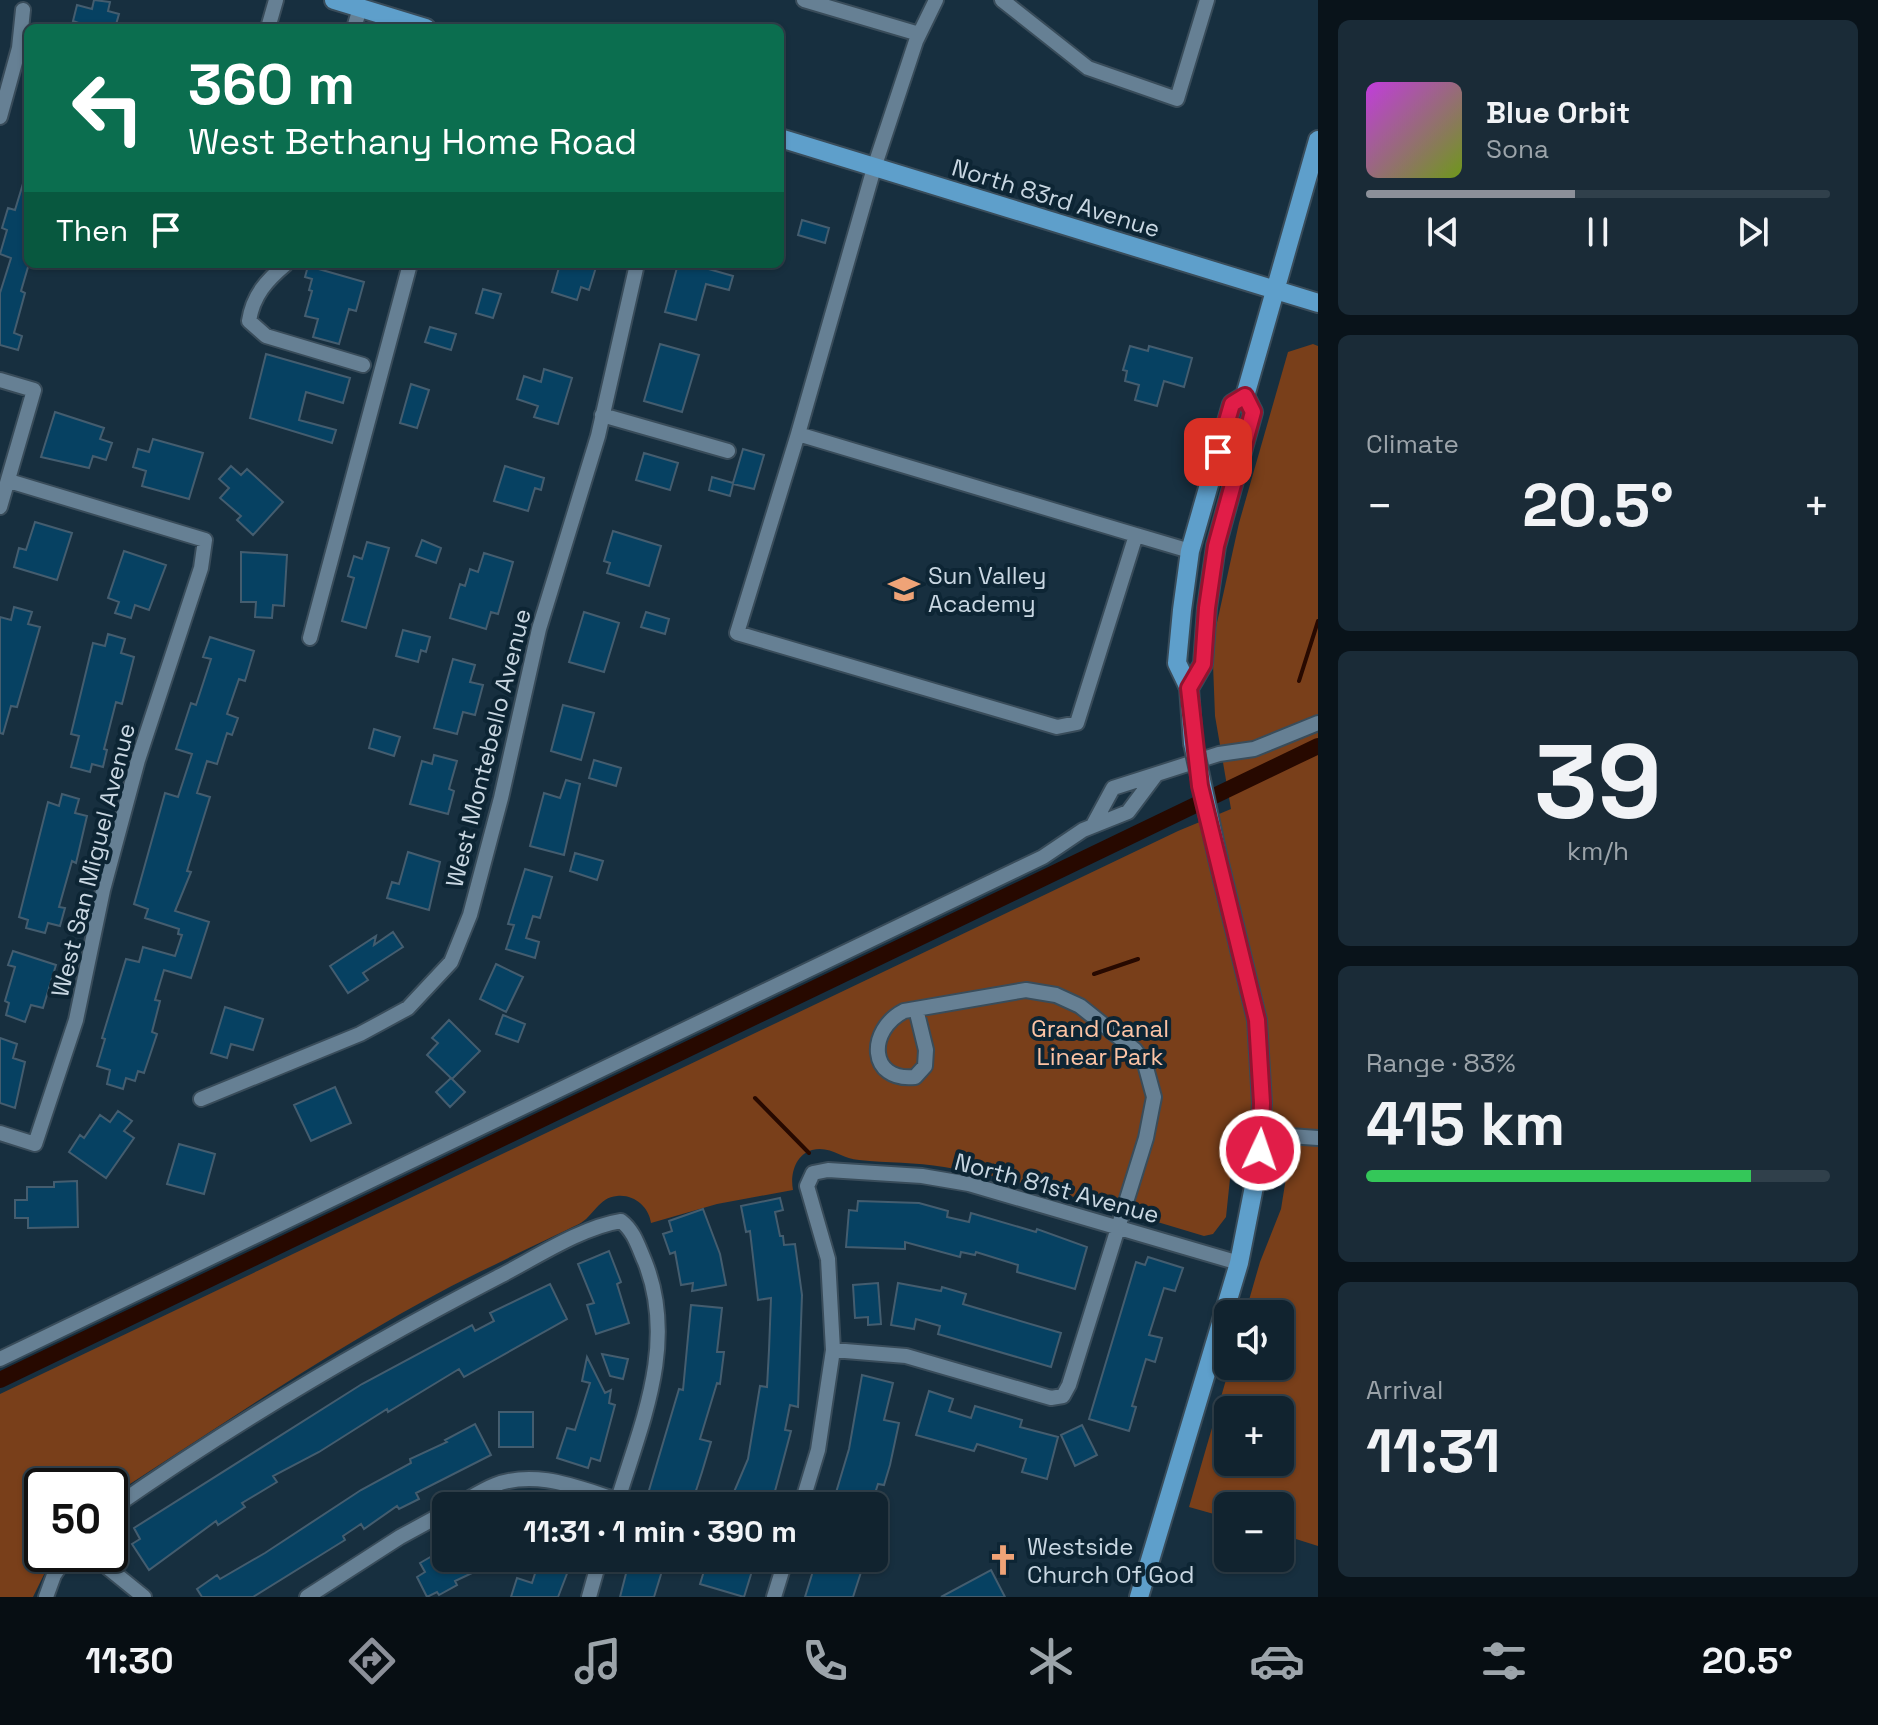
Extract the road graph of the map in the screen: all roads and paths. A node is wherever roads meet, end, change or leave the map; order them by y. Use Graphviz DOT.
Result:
graph roads {
  1 [pos="276,0"];
  2 [pos="334,0"];
  3 [pos="804,0"];
  4 [pos="936,0"];
  5 [pos="1002,0"];
  6 [pos="1207,0"];
  7 [pos="360,8"];
  8 [pos="23,10"];
  9 [pos="269,24"];
  10 [pos="355,24"];
  11 [pos="413,24"];
  12 [pos="919,34"];
  13 [pos="0,117"];
  14 [pos="784,139"];
  15 [pos="1318,140"];
  16 [pos="874,168"];
  17 [pos="281,268"];
  18 [pos="409,268"];
  19 [pos="636,268"];
  20 [pos="1275,290"];
  21 [pos="1318,303"];
  22 [pos="363,365"];
  23 [pos="0,380"];
  24 [pos="1245,396"];
  25 [pos="602,415"];
  26 [pos="798,434"];
  27 [pos="728,451"];
  28 [pos="9,481"];
  29 [pos="0,507"];
  30 [pos="1136,535"];
  31 [pos="1190,551"];
  32 [pos="310,638"];
  33 [pos="1189,688"];
  34 [pos="1318,723"];
  35 [pos="1155,776"];
  36 [pos="1093,825"];
  37 [pos="916,1009"];
  38 [pos="201,1099"];
  39 [pos="0,1133"];
  40 [pos="1261,1134"];
  41 [pos="1318,1138"];
  42 [pos="1117,1226"];
  43 [pos="1239,1263"];
  44 [pos="833,1350"];
  45 [pos="0,1359"];
  46 [pos="481,1492"];
  47 [pos="585,1492"];
  48 [pos="620,1492"];
  49 [pos="805,1492"];
  50 [pos="128,1497"];
  51 [pos="432,1520"];
  52 [pos="56,1572"];
  53 [pos="113,1572"];
  54 [pos="596,1572"];
  55 [pos="782,1572"];
  56 [pos="46,1597"];
  57 [pos="144,1597"];
  58 [pos="307,1597"];
  59 [pos="589,1597"];
  60 [pos="774,1597"];
  61 [pos="1139,1597"];
  1 -- 9 [label="street"];
  2 -- 7 [label="main road"];
  3 -- 12 [label="street"];
  4 -- 12 [label="street"];
  5 -- 6 [label="street"];
  7 -- 10 [label="street"];
  7 -- 11 [label="main road"];
  8 -- 13 [label="street"];
  12 -- 16 [label="street"];
  14 -- 16 [label="main road, North 83rd Avenue"];
  15 -- 20 [label="main road"];
  16 -- 20 [label="main road, North 83rd Avenue"];
  16 -- 26 [label="street"];
  17 -- 22 [label="street"];
  18 -- 32 [label="street"];
  19 -- 25 [label="street, West Montebello Avenue"];
  20 -- 21 [label="main road, North 83rd Avenue"];
  20 -- 24 [label="main road"];
  23 -- 28 [label="street"];
  24 -- 31 [label="main road"];
  24 -- 33 [label="main road"];
  25 -- 27 [label="street"];
  25 -- 38 [label="street, West Montebello Avenue"];
  26 -- 30 [label="street"];
  26 -- 30 [label="street"];
  28 -- 29 [label="street"];
  28 -- 39 [label="street, West San Miguel Avenue"];
  30 -- 31 [label="street"];
  31 -- 33 [label="main road"];
  33 -- 40 [label="main road, bridge"];
  34 -- 35 [label="street"];
  35 -- 36 [label="street"];
  35 -- 36 [label="street"];
  36 -- 45 [label="street"];
  37 -- 37 [label="street"];
  37 -- 42 [label="street"];
  40 -- 41 [label="street"];
  40 -- 43 [label="main road"];
  42 -- 43 [label="street, North 81st Avenue"];
  42 -- 44 [label="street"];
  42 -- 44 [label="street, North 81st Avenue"];
  43 -- 61 [label="main road"];
  44 -- 49 [label="street"];
  46 -- 47 [label="street"];
  48 -- 50 [label="street"];
  51 -- 58 [label="street"];
  52 -- 56 [label="street"];
  53 -- 57 [label="street"];
  54 -- 59 [label="street"];
  55 -- 60 [label="street"];
}
